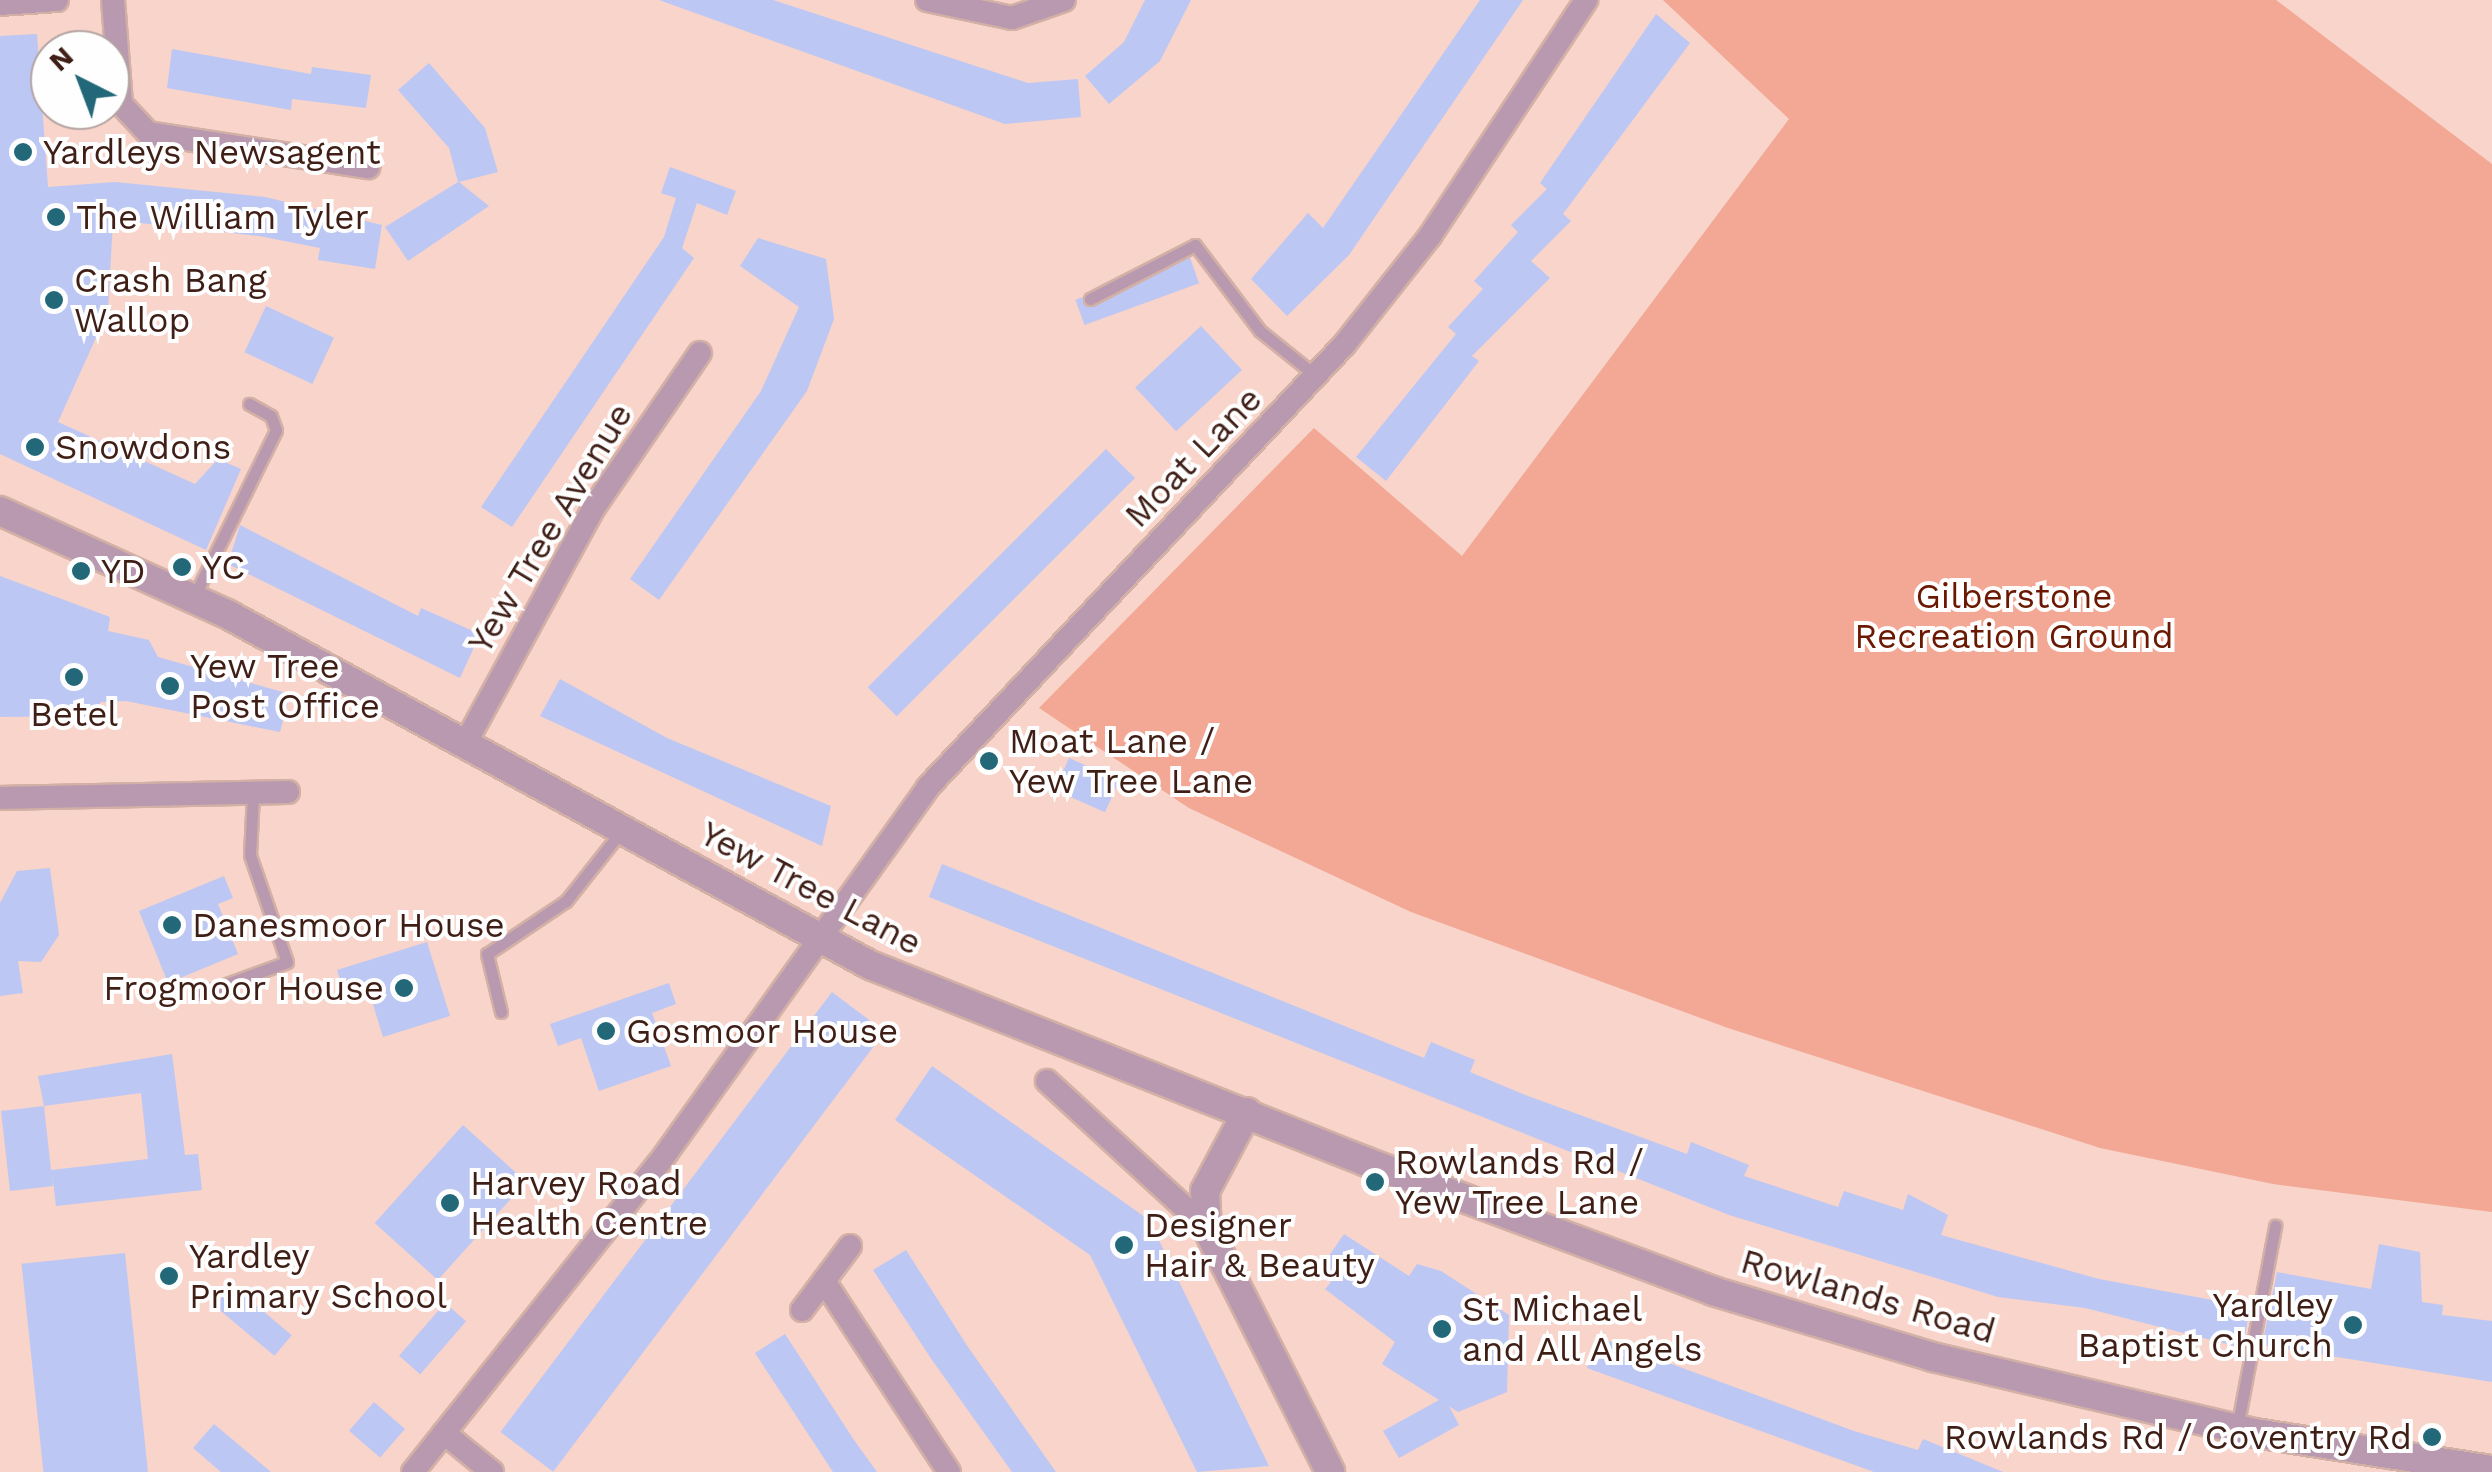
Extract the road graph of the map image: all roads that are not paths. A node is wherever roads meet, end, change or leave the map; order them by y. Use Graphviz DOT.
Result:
graph roads {
  1 [pos="56,0"];
  2 [pos="113,0"];
  3 [pos="927,0"];
  4 [pos="1064,0"];
  5 [pos="1586,0"];
  6 [pos="0,4"];
  7 [pos="368,167"];
  8 [pos="1090,300"];
  9 [pos="700,354"];
  10 [pos="1316,376"];
  11 [pos="250,404"];
  12 [pos="0,511"];
  13 [pos="194,599"];
  14 [pos="466,742"];
  15 [pos="288,792"];
  16 [pos="253,793"];
  17 [pos="0,798"];
  18 [pos="622,830"];
  19 [pos="822,939"];
  20 [pos="202,993"];
  21 [pos="501,1012"];
  22 [pos="1047,1080"];
  23 [pos="1248,1112"];
  24 [pos="2275,1226"];
  25 [pos="1206,1228"];
  26 [pos="850,1246"];
  27 [pos="824,1281"];
  28 [pos="802,1310"];
  29 [pos="2237,1428"];
  30 [pos="444,1433"];
  31 [pos="2492,1470"];
  32 [pos="413,1472"];
  33 [pos="492,1472"];
  34 [pos="949,1472"];
  35 [pos="1330,1472"];
  1 -- 6 [label="street"];
  2 -- 7 [label="street"];
  3 -- 4 [label="street"];
  5 -- 10 [label="street, Moat Lane"];
  8 -- 10 [label="lane"];
  9 -- 14 [label="street, Yew Tree Avenue"];
  10 -- 19 [label="street, Moat Lane"];
  11 -- 13 [label="lane"];
  12 -- 13 [label="street, Yew Tree Lane"];
  13 -- 14 [label="street, Yew Tree Lane"];
  14 -- 18 [label="street, Yew Tree Lane"];
  15 -- 16 [label="street"];
  16 -- 17 [label="street"];
  16 -- 20 [label="lane"];
  18 -- 19 [label="street, Yew Tree Lane"];
  18 -- 21 [label="lane"];
  19 -- 23 [label="street, Yew Tree Lane"];
  19 -- 30 [label="street, Moat Lane"];
  22 -- 25 [label="street"];
  23 -- 25 [label="street"];
  23 -- 29 [label="street, Rowlands Road"];
  24 -- 29 [label="lane"];
  25 -- 35 [label="street"];
  26 -- 27 [label="street"];
  27 -- 28 [label="street"];
  27 -- 34 [label="street"];
  29 -- 31 [label="street, Rowlands Road"];
  30 -- 32 [label="street, Moat Lane"];
  30 -- 33 [label="street"];
}
